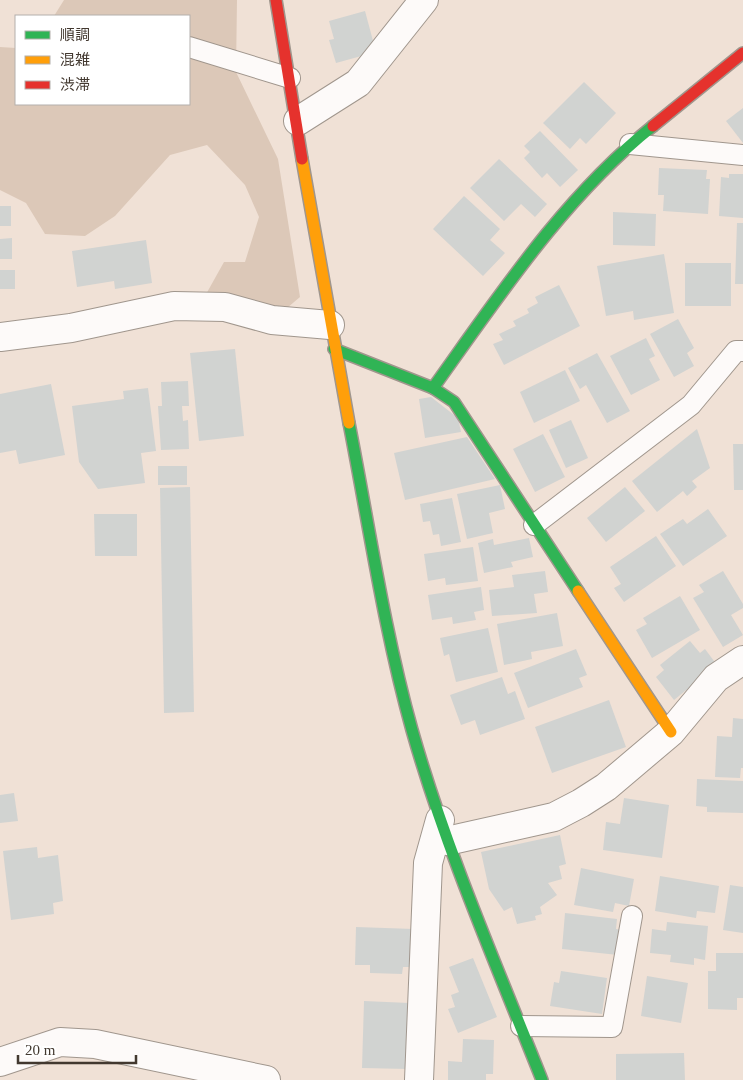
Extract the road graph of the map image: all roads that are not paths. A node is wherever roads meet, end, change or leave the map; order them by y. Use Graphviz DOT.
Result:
graph roads {
  1 [pos="276,0"];
  2 [pos="424,0"];
  3 [pos="190,47"];
  4 [pos="743,54"];
  5 [pos="290,78"];
  6 [pos="298,121"];
  7 [pos="630,144"];
  8 [pos="743,155"];
  9 [pos="0,337"];
  10 [pos="332,337"];
  11 [pos="743,351"];
  12 [pos="433,388"];
  13 [pos="534,525"];
  14 [pos="743,660"];
  15 [pos="671,732"];
  16 [pos="443,831"];
  17 [pos="632,916"];
  18 [pos="521,1026"];
  19 [pos="0,1062"];
  20 [pos="266,1080"];
  21 [pos="419,1080"];
  22 [pos="542,1080"];
  1 -- 5 [label="street"];
  2 -- 6 [label="street"];
  3 -- 5 [label="lane"];
  4 -- 7 [label="street"];
  5 -- 6 [label="street"];
  6 -- 10 [label="street"];
  7 -- 8 [label="lane"];
  7 -- 12 [label="street"];
  9 -- 10 [label="street"];
  10 -- 12 [label="street"];
  10 -- 16 [label="street"];
  11 -- 13 [label="lane"];
  12 -- 13 [label="street"];
  13 -- 15 [label="street"];
  14 -- 15 [label="street"];
  15 -- 16 [label="street"];
  16 -- 18 [label="street"];
  16 -- 21 [label="street"];
  17 -- 18 [label="lane"];
  18 -- 22 [label="street"];
  19 -- 20 [label="street"];
}
